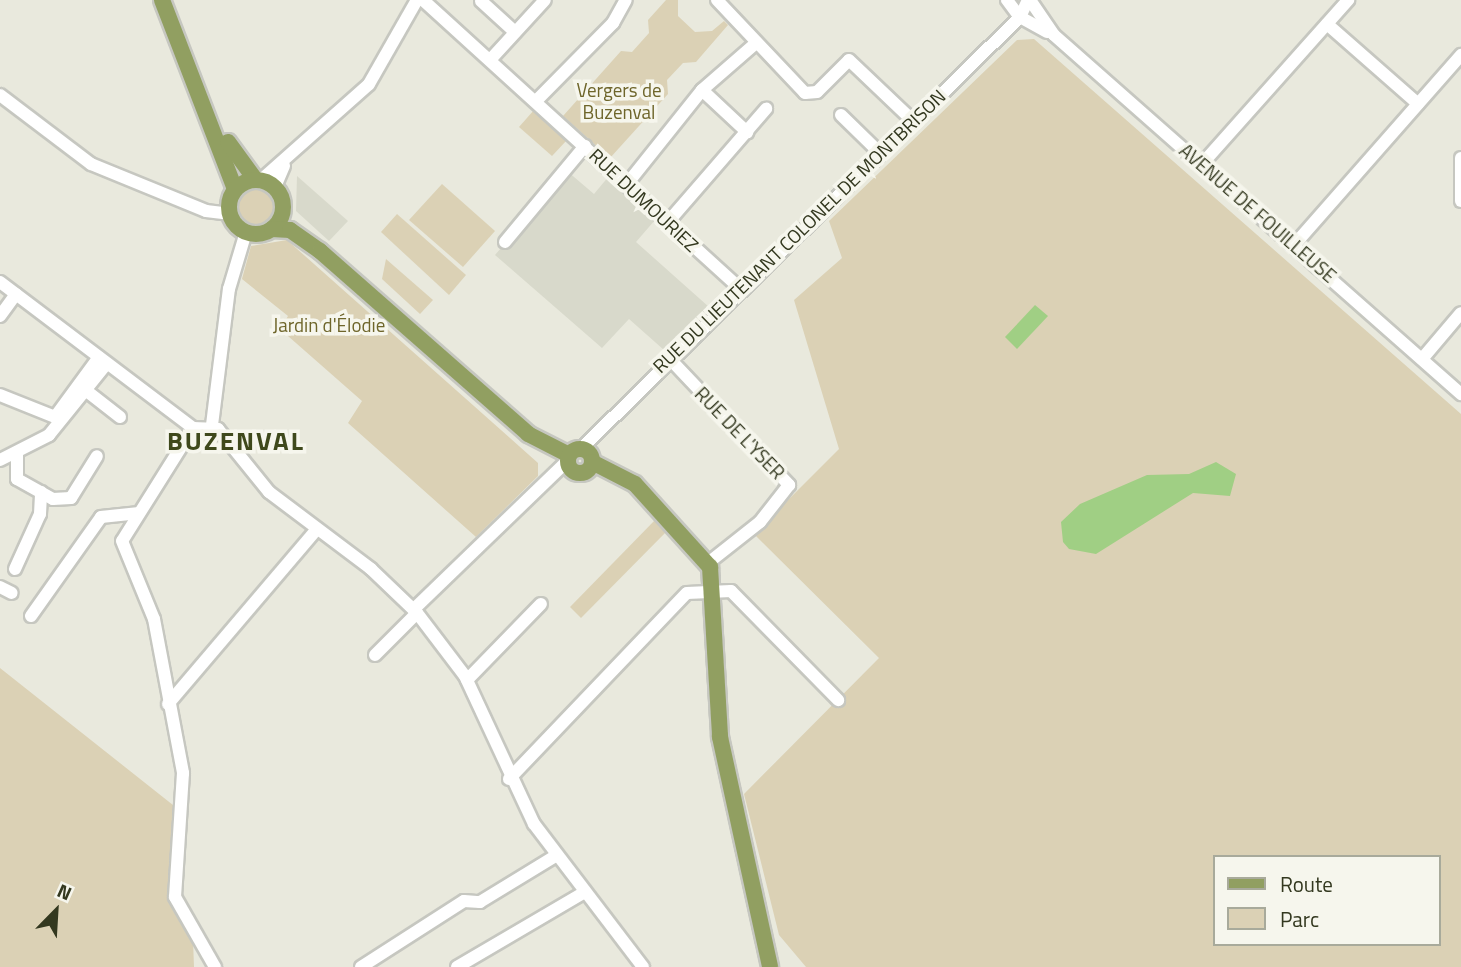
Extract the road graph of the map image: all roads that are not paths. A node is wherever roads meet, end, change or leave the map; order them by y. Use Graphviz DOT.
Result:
graph roads {
  1 [pos="417,0"];
  2 [pos="423,0"];
  3 [pos="545,0"];
  4 [pos="626,0"];
  5 [pos="717,0"];
  6 [pos="1007,0"];
  7 [pos="1029,0"];
  8 [pos="1348,0"];
  9 [pos="163,1"];
  10 [pos="481,1"];
  11 [pos="1020,18"];
  12 [pos="1037,18"];
  13 [pos="1327,24"];
  14 [pos="515,32"];
  15 [pos="1054,35"];
  16 [pos="755,44"];
  17 [pos="1461,55"];
  18 [pos="490,60"];
  19 [pos="702,90"];
  20 [pos="0,95"];
  21 [pos="203,96"];
  22 [pos="536,101"];
  23 [pos="1418,104"];
  24 [pos="766,109"];
  25 [pos="841,115"];
  26 [pos="913,121"];
  27 [pos="747,132"];
  28 [pos="585,146"];
  29 [pos="880,153"];
  30 [pos="1461,158"];
  31 [pos="1202,164"];
  32 [pos="263,182"];
  33 [pos="627,184"];
  34 [pos="235,189"];
  35 [pos="1461,201"];
  36 [pos="283,208"];
  37 [pos="229,214"];
  38 [pos="668,222"];
  39 [pos="272,229"];
  40 [pos="246,232"];
  41 [pos="505,242"];
  42 [pos="1295,244"];
  43 [pos="320,251"];
  44 [pos="0,282"];
  45 [pos="741,289"];
  46 [pos="16,294"];
  47 [pos="1461,313"];
  48 [pos="0,316"];
  49 [pos="668,358"];
  50 [pos="1422,359"];
  51 [pos="103,360"];
  52 [pos="82,387"];
  53 [pos="1461,394"];
  54 [pos="0,395"];
  55 [pos="120,417"];
  56 [pos="57,419"];
  57 [pos="192,428"];
  58 [pos="217,429"];
  59 [pos="17,452"];
  60 [pos="573,455"];
  61 [pos="97,456"];
  62 [pos="0,460"];
  63 [pos="592,462"];
  64 [pos="41,492"];
  65 [pos="137,513"];
  66 [pos="316,530"];
  67 [pos="708,563"];
  68 [pos="15,569"];
  69 [pos="713,589"];
  70 [pos="541,604"];
  71 [pos="415,611"];
  72 [pos="31,616"];
  73 [pos="375,655"];
  74 [pos="467,681"];
  75 [pos="838,700"];
  76 [pos="168,704"];
  77 [pos="509,779"];
  78 [pos="557,855"];
  79 [pos="585,892"];
  80 [pos="215,967"];
  81 [pos="361,967"];
  82 [pos="457,967"];
  83 [pos="643,967"];
  84 [pos="770,967"];
  1 -- 32 [label="street"];
  2 -- 18 [label="street, RUE DUMOURIEZ"];
  3 -- 14 [label="street"];
  4 -- 22 [label="street"];
  5 -- 16 [label="street"];
  6 -- 11 [label="street, AVENUE DE FOUILLEUSE"];
  7 -- 11 [label="street, AVENUE DE FOUILLEUSE"];
  7 -- 12 [label="street, AVENUE DE FOUILLEUSE"];
  8 -- 13 [label="street"];
  9 -- 21 [label="main road"];
  10 -- 14 [label="street"];
  11 -- 12 [label="street"];
  11 -- 15 [label="street, AVENUE DE FOUILLEUSE"];
  11 -- 26 [label="street, RUE DU LIEUTENANT COLONEL DE MONTBRISON"];
  12 -- 15 [label="street, AVENUE DE FOUILLEUSE"];
  13 -- 23 [label="street"];
  13 -- 31 [label="street"];
  14 -- 18 [label="street"];
  15 -- 31 [label="street, AVENUE DE FOUILLEUSE"];
  16 -- 19 [label="street"];
  16 -- 26 [label="street"];
  17 -- 23 [label="street"];
  18 -- 22 [label="street, RUE DUMOURIEZ"];
  19 -- 27 [label="street"];
  19 -- 33 [label="street"];
  20 -- 37 [label="street"];
  21 -- 32 [label="main road"];
  21 -- 34 [label="main road"];
  22 -- 28 [label="street, RUE DUMOURIEZ"];
  23 -- 42 [label="street"];
  24 -- 27 [label="street"];
  25 -- 29 [label="street"];
  26 -- 29 [label="street, RUE DU LIEUTENANT COLONEL DE MONTBRISON"];
  27 -- 38 [label="street"];
  28 -- 33 [label="street, RUE DUMOURIEZ"];
  28 -- 41 [label="street"];
  29 -- 45 [label="street, RUE DU LIEUTENANT COLONEL DE MONTBRISON"];
  30 -- 35 [label="street"];
  31 -- 42 [label="street, AVENUE DE FOUILLEUSE"];
  32 -- 34 [label="main road"];
  32 -- 36 [label="main road"];
  33 -- 38 [label="street, RUE DUMOURIEZ"];
  34 -- 37 [label="main road"];
  36 -- 39 [label="main road"];
  36 -- 43 [label="main road"];
  37 -- 40 [label="main road"];
  38 -- 45 [label="street, RUE DUMOURIEZ"];
  39 -- 40 [label="main road"];
  39 -- 43 [label="main road"];
  40 -- 58 [label="street"];
  42 -- 50 [label="street, AVENUE DE FOUILLEUSE"];
  43 -- 60 [label="main road"];
  44 -- 46 [label="street"];
  45 -- 49 [label="street, RUE DU LIEUTENANT COLONEL DE MONTBRISON"];
  46 -- 48 [label="street"];
  46 -- 51 [label="street"];
  47 -- 50 [label="street"];
  49 -- 60 [label="street, RUE DU LIEUTENANT COLONEL DE MONTBRISON"];
  49 -- 67 [label="street, RUE DE L'YSER"];
  50 -- 53 [label="street, AVENUE DE FOUILLEUSE"];
  51 -- 52 [label="street"];
  51 -- 57 [label="street"];
  52 -- 55 [label="street"];
  52 -- 56 [label="street"];
  54 -- 56 [label="street"];
  56 -- 59 [label="street"];
  57 -- 58 [label="street"];
  57 -- 65 [label="street"];
  58 -- 66 [label="street"];
  59 -- 62 [label="street"];
  59 -- 64 [label="street"];
  60 -- 63 [label="main road"];
  60 -- 63 [label="main road"];
  60 -- 71 [label="street, RUE DU LIEUTENANT COLONEL DE MONTBRISON"];
  61 -- 64 [label="street"];
  63 -- 67 [label="main road"];
  64 -- 68 [label="street"];
  65 -- 72 [label="street"];
  65 -- 76 [label="street"];
  66 -- 71 [label="street"];
  66 -- 76 [label="street"];
  67 -- 69 [label="main road"];
  69 -- 75 [label="street"];
  69 -- 77 [label="street"];
  69 -- 84 [label="main road"];
  70 -- 74 [label="street"];
  71 -- 73 [label="street, RUE DU LIEUTENANT COLONEL DE MONTBRISON"];
  71 -- 74 [label="street"];
  74 -- 77 [label="street"];
  76 -- 80 [label="street"];
  77 -- 78 [label="street"];
  78 -- 79 [label="street"];
  78 -- 81 [label="street"];
  79 -- 82 [label="street"];
  79 -- 83 [label="street"];
}
